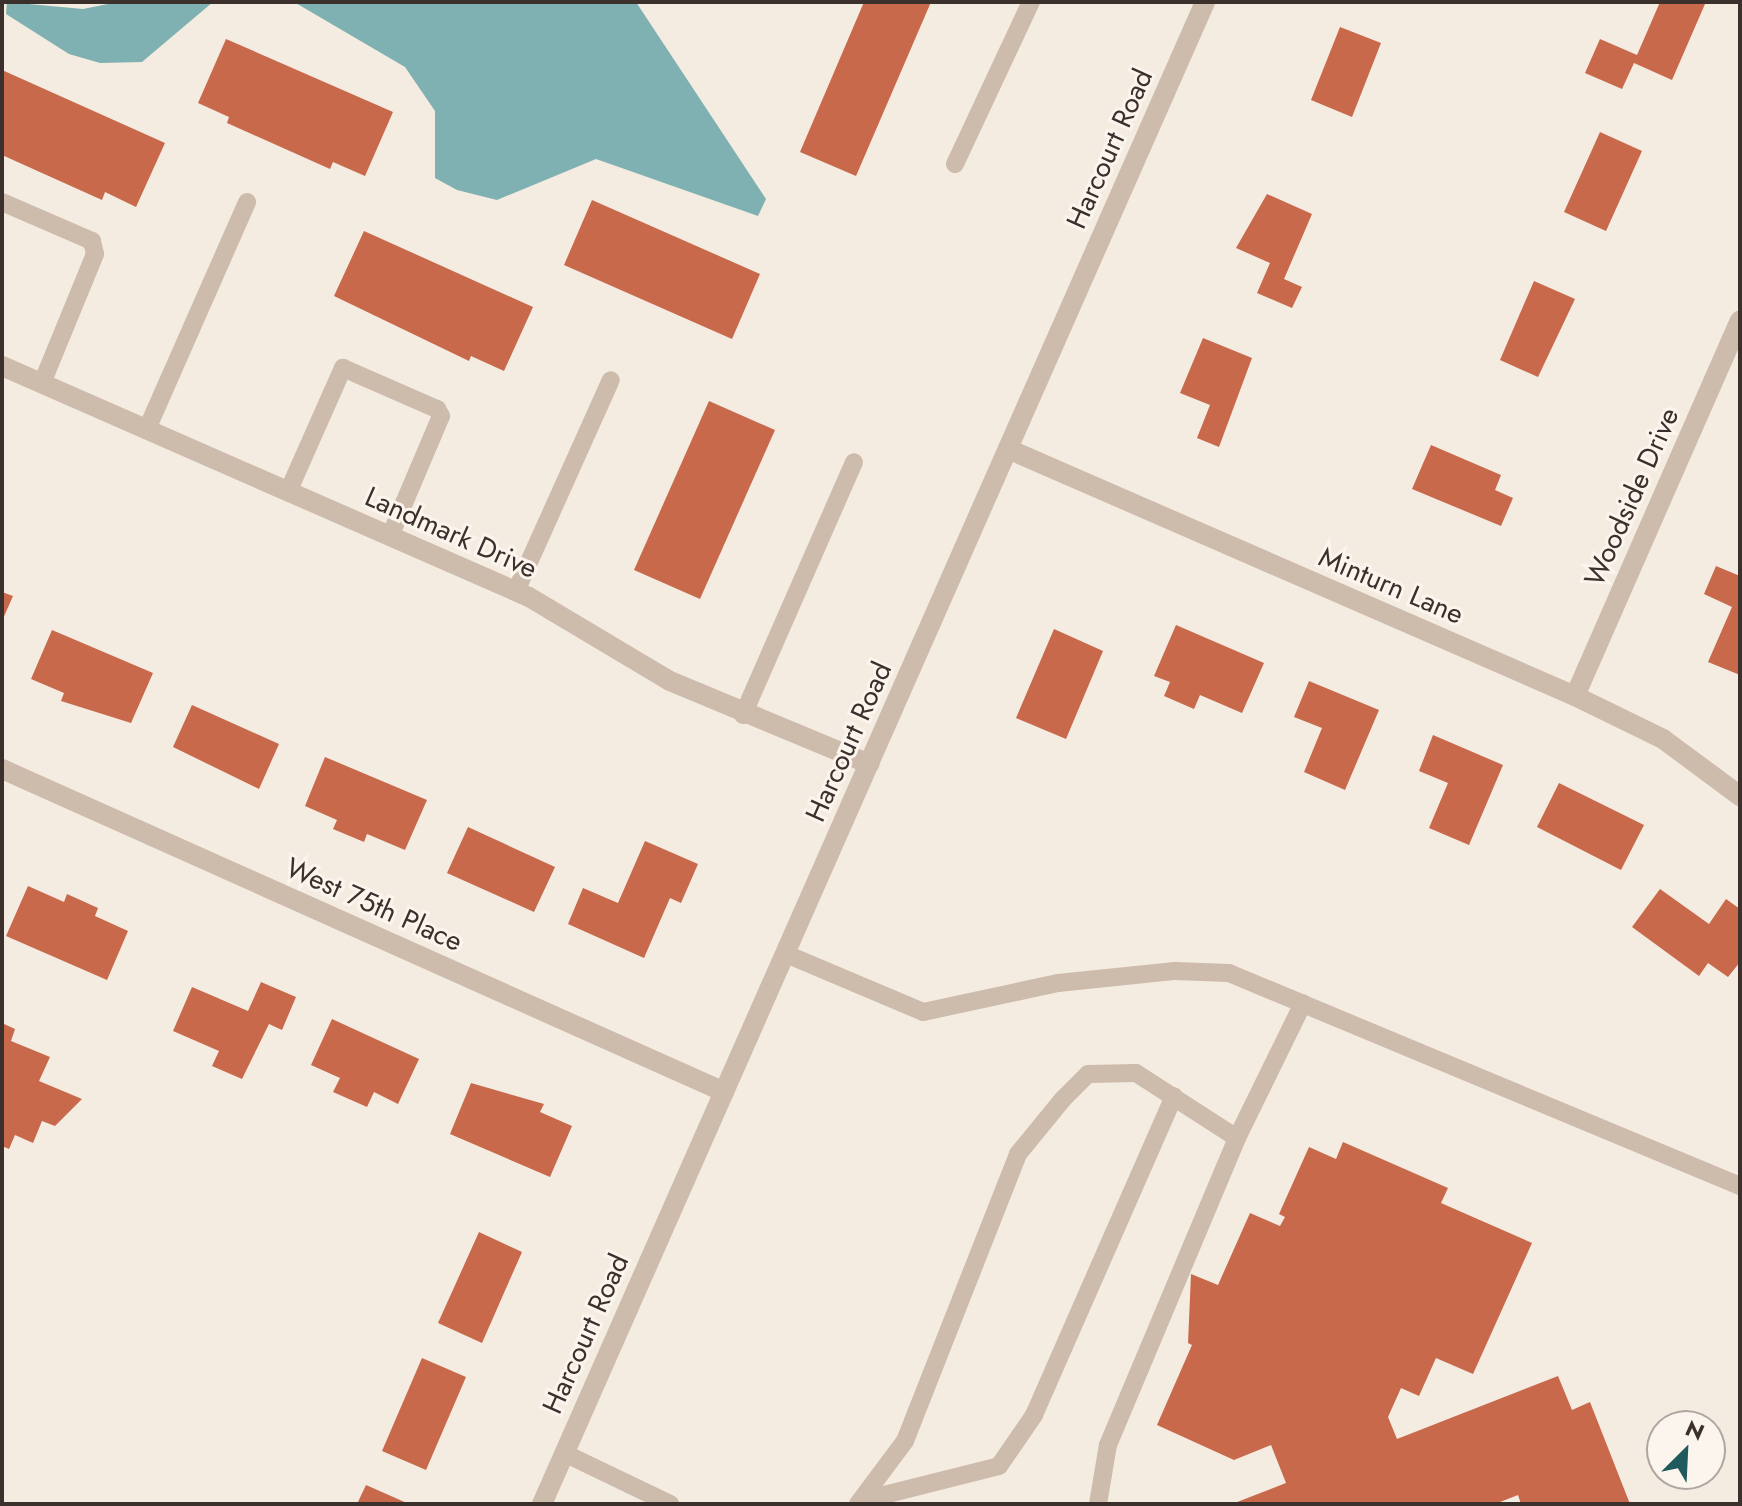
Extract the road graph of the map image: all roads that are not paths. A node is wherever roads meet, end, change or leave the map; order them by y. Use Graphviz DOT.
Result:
graph roads {
  1 [pos="1031,2"];
  2 [pos="1205,2"];
  3 [pos="955,164"];
  4 [pos="2,202"];
  5 [pos="247,202"];
  6 [pos="1740,321"];
  7 [pos="2,366"];
  8 [pos="611,380"];
  9 [pos="42,383"];
  10 [pos="147,429"];
  11 [pos="1008,449"];
  12 [pos="854,462"];
  13 [pos="288,492"];
  14 [pos="390,536"];
  15 [pos="516,591"];
  16 [pos="1575,696"];
  17 [pos="743,715"];
  18 [pos="869,764"];
  19 [pos="2,769"];
  20 [pos="1740,796"];
  21 [pos="786,954"];
  22 [pos="1303,1003"];
  23 [pos="724,1092"];
  24 [pos="1174,1096"];
  25 [pos="1237,1138"];
  26 [pos="1740,1186"];
  27 [pos="564,1453"];
  28 [pos="861,1502"];
  29 [pos="542,1504"];
  30 [pos="670,1504"];
  31 [pos="1098,1504"];
  1 -- 3 [label="lane"];
  2 -- 11 [label="street, Harcourt Road"];
  4 -- 9 [label="lane"];
  5 -- 10 [label="lane"];
  6 -- 16 [label="street, Woodside Drive"];
  7 -- 9 [label="street, Landmark Drive"];
  8 -- 15 [label="lane"];
  9 -- 10 [label="street, Landmark Drive"];
  10 -- 13 [label="street, Landmark Drive"];
  11 -- 16 [label="street, Minturn Lane"];
  11 -- 18 [label="street, Harcourt Road"];
  12 -- 17 [label="lane"];
  13 -- 14 [label="street, Landmark Drive"];
  13 -- 14 [label="lane"];
  14 -- 15 [label="street, Landmark Drive"];
  15 -- 17 [label="street, Landmark Drive"];
  16 -- 20 [label="street, Minturn Lane"];
  17 -- 18 [label="street, Landmark Drive"];
  18 -- 21 [label="street, Harcourt Road"];
  19 -- 23 [label="street, West 75th Place"];
  21 -- 22 [label="lane"];
  21 -- 23 [label="street, Harcourt Road"];
  22 -- 25 [label="lane"];
  22 -- 26 [label="lane"];
  23 -- 27 [label="street, Harcourt Road"];
  24 -- 25 [label="lane"];
  24 -- 28 [label="lane"];
  24 -- 28 [label="lane"];
  25 -- 31 [label="lane"];
  27 -- 29 [label="street, Harcourt Road"];
  27 -- 30 [label="lane"];
}
